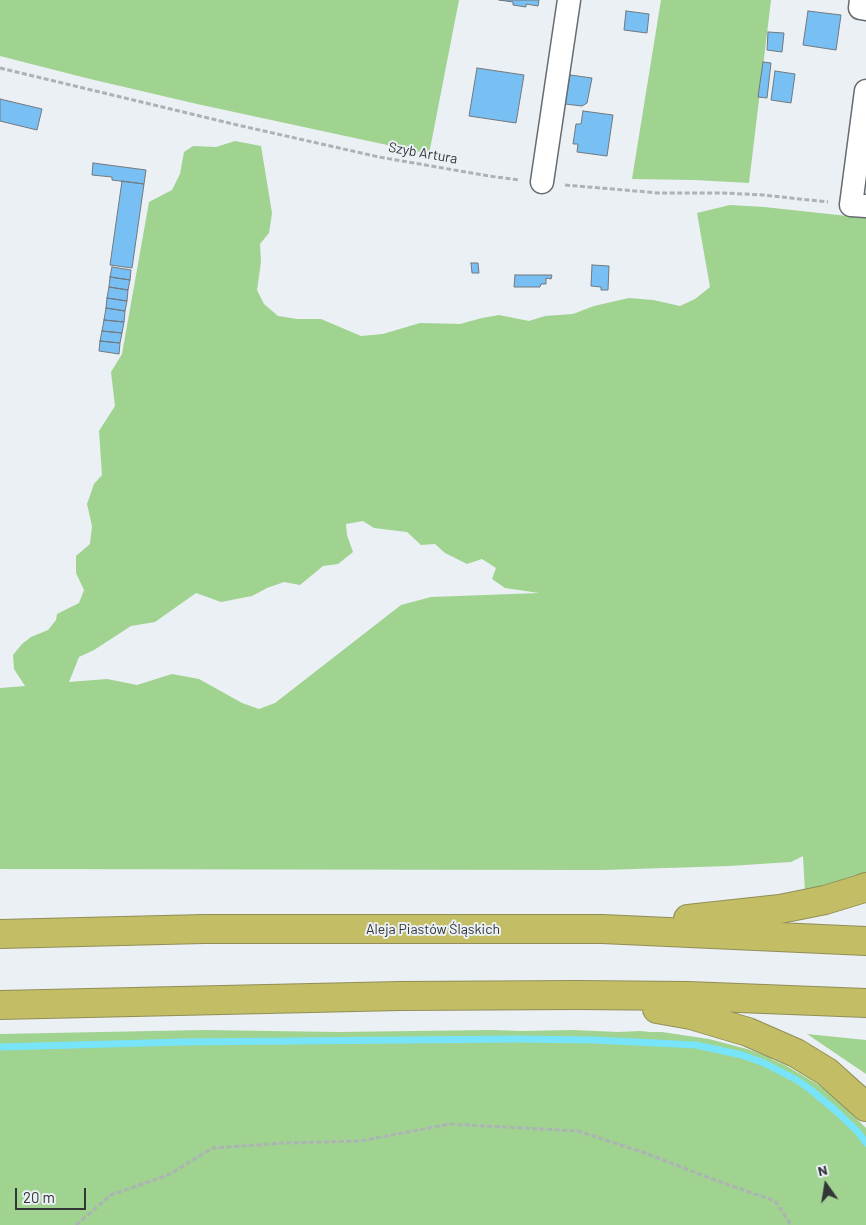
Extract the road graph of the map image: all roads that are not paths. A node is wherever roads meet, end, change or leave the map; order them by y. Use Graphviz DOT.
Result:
graph roads {
  1 [pos="569,0"];
  2 [pos="861,0"];
  3 [pos="866,9"];
  4 [pos="866,91"];
  5 [pos="542,182"];
  6 [pos="859,206"];
  7 [pos="866,886"];
  8 [pos="602,929"];
  9 [pos="0,934"];
  10 [pos="866,941"];
  11 [pos="576,995"];
  12 [pos="866,1003"];
  13 [pos="0,1005"];
  14 [pos="866,1107"];
  1 -- 5 [label="street"];
  2 -- 3 [label="street"];
  4 -- 6 [label="street"];
  7 -- 8 [label="highway"];
  8 -- 9 [label="highway, Aleja Piastów Śląskich"];
  8 -- 10 [label="highway, Aleja Piastów Śląskich"];
  11 -- 12 [label="highway"];
  11 -- 13 [label="highway"];
  11 -- 14 [label="highway"];
}
